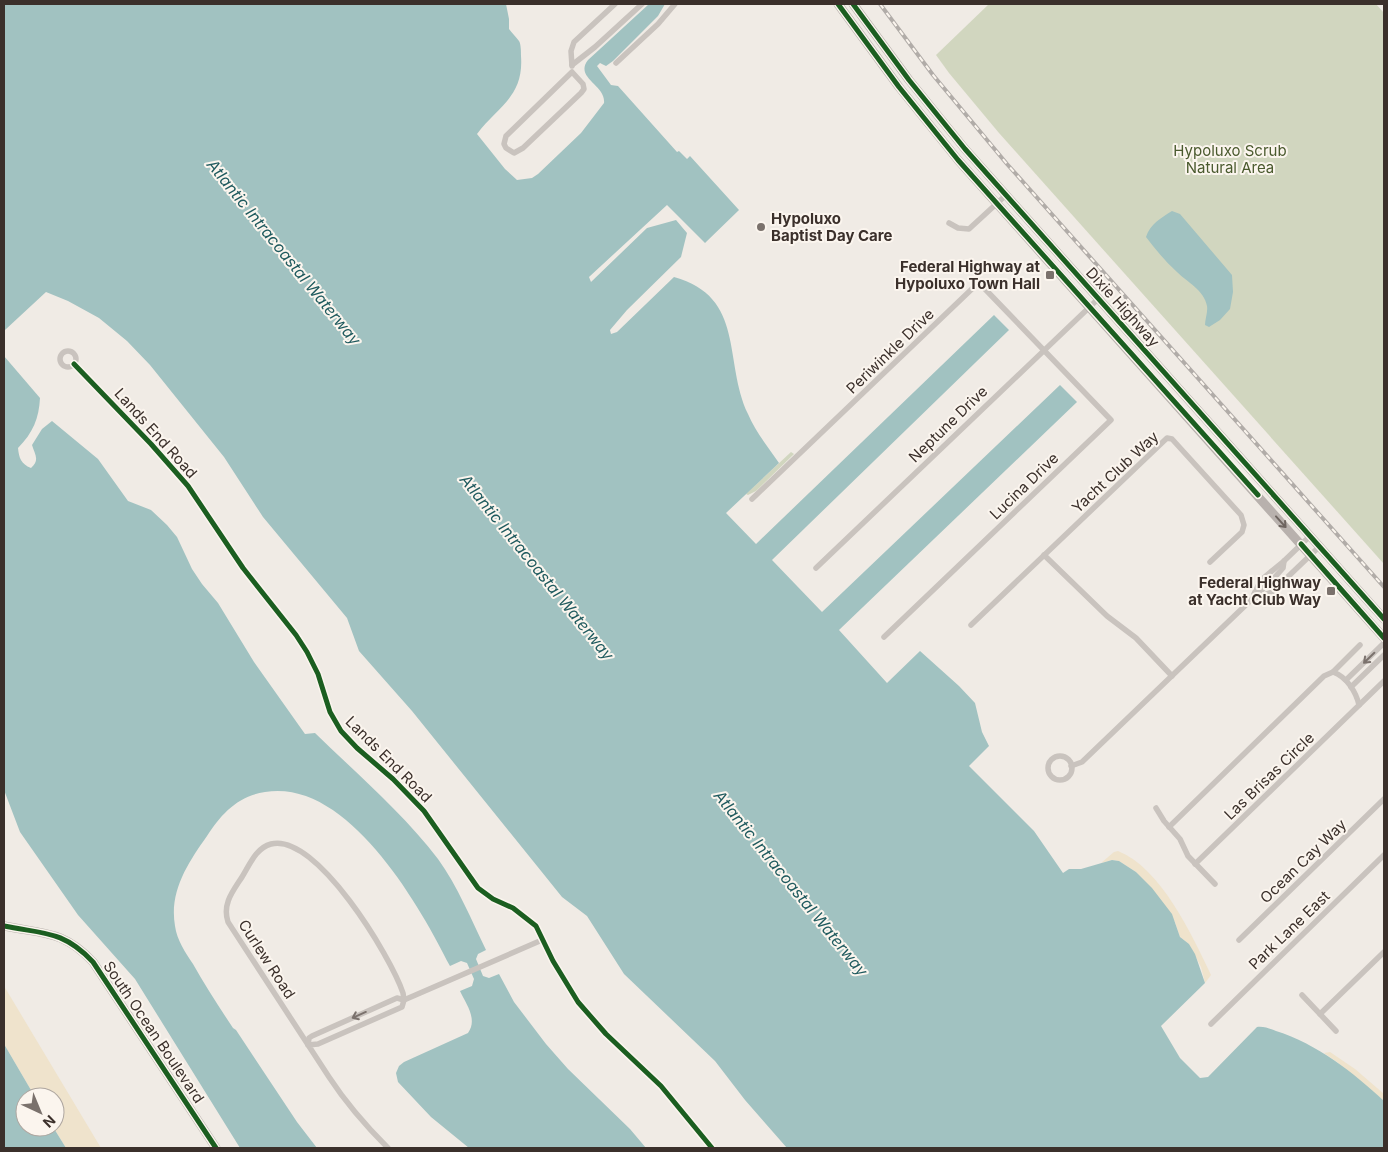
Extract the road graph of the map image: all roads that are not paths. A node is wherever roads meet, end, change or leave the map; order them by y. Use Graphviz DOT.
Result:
graph roads {
  1 [pos="615,4"];
  2 [pos="642,4"];
  3 [pos="675,4"];
  4 [pos="838,4"];
  5 [pos="853,4"];
  6 [pos="616,63"];
  7 [pos="572,69"];
  8 [pos="909,80"];
  9 [pos="899,87"];
  10 [pos="1006,195"];
  11 [pos="997,204"];
  12 [pos="949,223"];
  13 [pos="1098,299"];
  14 [pos="1089,307"];
  15 [pos="1044,350"];
  16 [pos="74,364"];
  17 [pos="752,499"];
  18 [pos="1310,536"];
  19 [pos="1301,544"];
  20 [pos="1320,546"];
  21 [pos="1044,555"];
  22 [pos="1311,555"];
  23 [pos="1284,561"];
  24 [pos="1210,562"];
  25 [pos="816,568"];
  26 [pos="1271,571"];
  27 [pos="1275,577"];
  28 [pos="1281,584"];
  29 [pos="1252,599"];
  30 [pos="1384,619"];
  31 [pos="972,625"];
  32 [pos="884,637"];
  33 [pos="1384,638"];
  34 [pos="1384,643"];
  35 [pos="1360,645"];
  36 [pos="1384,655"];
  37 [pos="1334,672"];
  38 [pos="1172,676"];
  39 [pos="1346,680"];
  40 [pos="1384,681"];
  41 [pos="1351,686"];
  42 [pos="1360,706"];
  43 [pos="1072,766"];
  44 [pos="1384,799"];
  45 [pos="1156,808"];
  46 [pos="1169,827"];
  47 [pos="1384,855"];
  48 [pos="1195,864"];
  49 [pos="1215,884"];
  50 [pos="4,926"];
  51 [pos="542,940"];
  52 [pos="1240,940"];
  53 [pos="1384,952"];
  54 [pos="1302,995"];
  55 [pos="404,1000"];
  56 [pos="1320,1014"];
  57 [pos="1211,1024"];
  58 [pos="1336,1031"];
  59 [pos="308,1045"];
  60 [pos="216,1148"];
  61 [pos="388,1148"];
  62 [pos="712,1148"];
  1 -- 7 [label="street"];
  2 -- 7 [label="street"];
  3 -- 6 [label="street"];
  4 -- 9 [label="main road, Dixie Highway"];
  5 -- 8 [label="main road, Dixie Highway"];
  7 -- 7 [label="street"];
  8 -- 9 [label="main road"];
  8 -- 10 [label="main road, Dixie Highway"];
  9 -- 11 [label="main road, Dixie Highway"];
  10 -- 11 [label="street"];
  10 -- 13 [label="main road, Dixie Highway"];
  11 -- 12 [label="street"];
  11 -- 14 [label="main road, Dixie Highway"];
  13 -- 14 [label="street, Neptune Drive"];
  13 -- 18 [label="main road, Dixie Highway"];
  14 -- 15 [label="street, Neptune Drive"];
  14 -- 19 [label="main road, Dixie Highway, one-way"];
  15 -- 17 [label="street, Periwinkle Drive"];
  15 -- 25 [label="street, Neptune Drive"];
  15 -- 32 [label="street, Lucina Drive"];
  16 -- 51 [label="street, Lands End Road"];
  18 -- 19 [label="street"];
  18 -- 20 [label="main road, Dixie Highway"];
  19 -- 22 [label="main road, Dixie Highway"];
  19 -- 23 [label="street"];
  20 -- 22 [label="street"];
  20 -- 30 [label="main road, Dixie Highway"];
  21 -- 24 [label="street, Yacht Club Way"];
  21 -- 31 [label="street, Yacht Club Way"];
  21 -- 38 [label="street"];
  22 -- 28 [label="street"];
  22 -- 33 [label="main road, Dixie Highway"];
  23 -- 26 [label="street"];
  23 -- 27 [label="street"];
  26 -- 27 [label="street"];
  26 -- 29 [label="street"];
  27 -- 28 [label="street"];
  27 -- 29 [label="street"];
  28 -- 29 [label="street"];
  29 -- 38 [label="street"];
  34 -- 39 [label="street, one-way"];
  35 -- 37 [label="street"];
  36 -- 41 [label="street"];
  37 -- 39 [label="street"];
  37 -- 46 [label="street"];
  38 -- 43 [label="street"];
  39 -- 41 [label="street"];
  40 -- 42 [label="street, Las Brisas Circle"];
  41 -- 42 [label="street"];
  42 -- 48 [label="street, Las Brisas Circle"];
  43 -- 43 [label="street"];
  44 -- 52 [label="street, Ocean Cay Way"];
  45 -- 46 [label="street"];
  46 -- 48 [label="street"];
  47 -- 57 [label="street, Park Lane East"];
  48 -- 49 [label="street"];
  50 -- 60 [label="main road, South Ocean Boulevard"];
  51 -- 55 [label="street"];
  51 -- 62 [label="street, Lands End Road"];
  53 -- 56 [label="street"];
  54 -- 56 [label="street"];
  55 -- 59 [label="street"];
  55 -- 59 [label="street, one-way"];
  55 -- 59 [label="street, Curlew Road"];
  56 -- 58 [label="street"];
  59 -- 61 [label="street, Curlew Road"];
}
